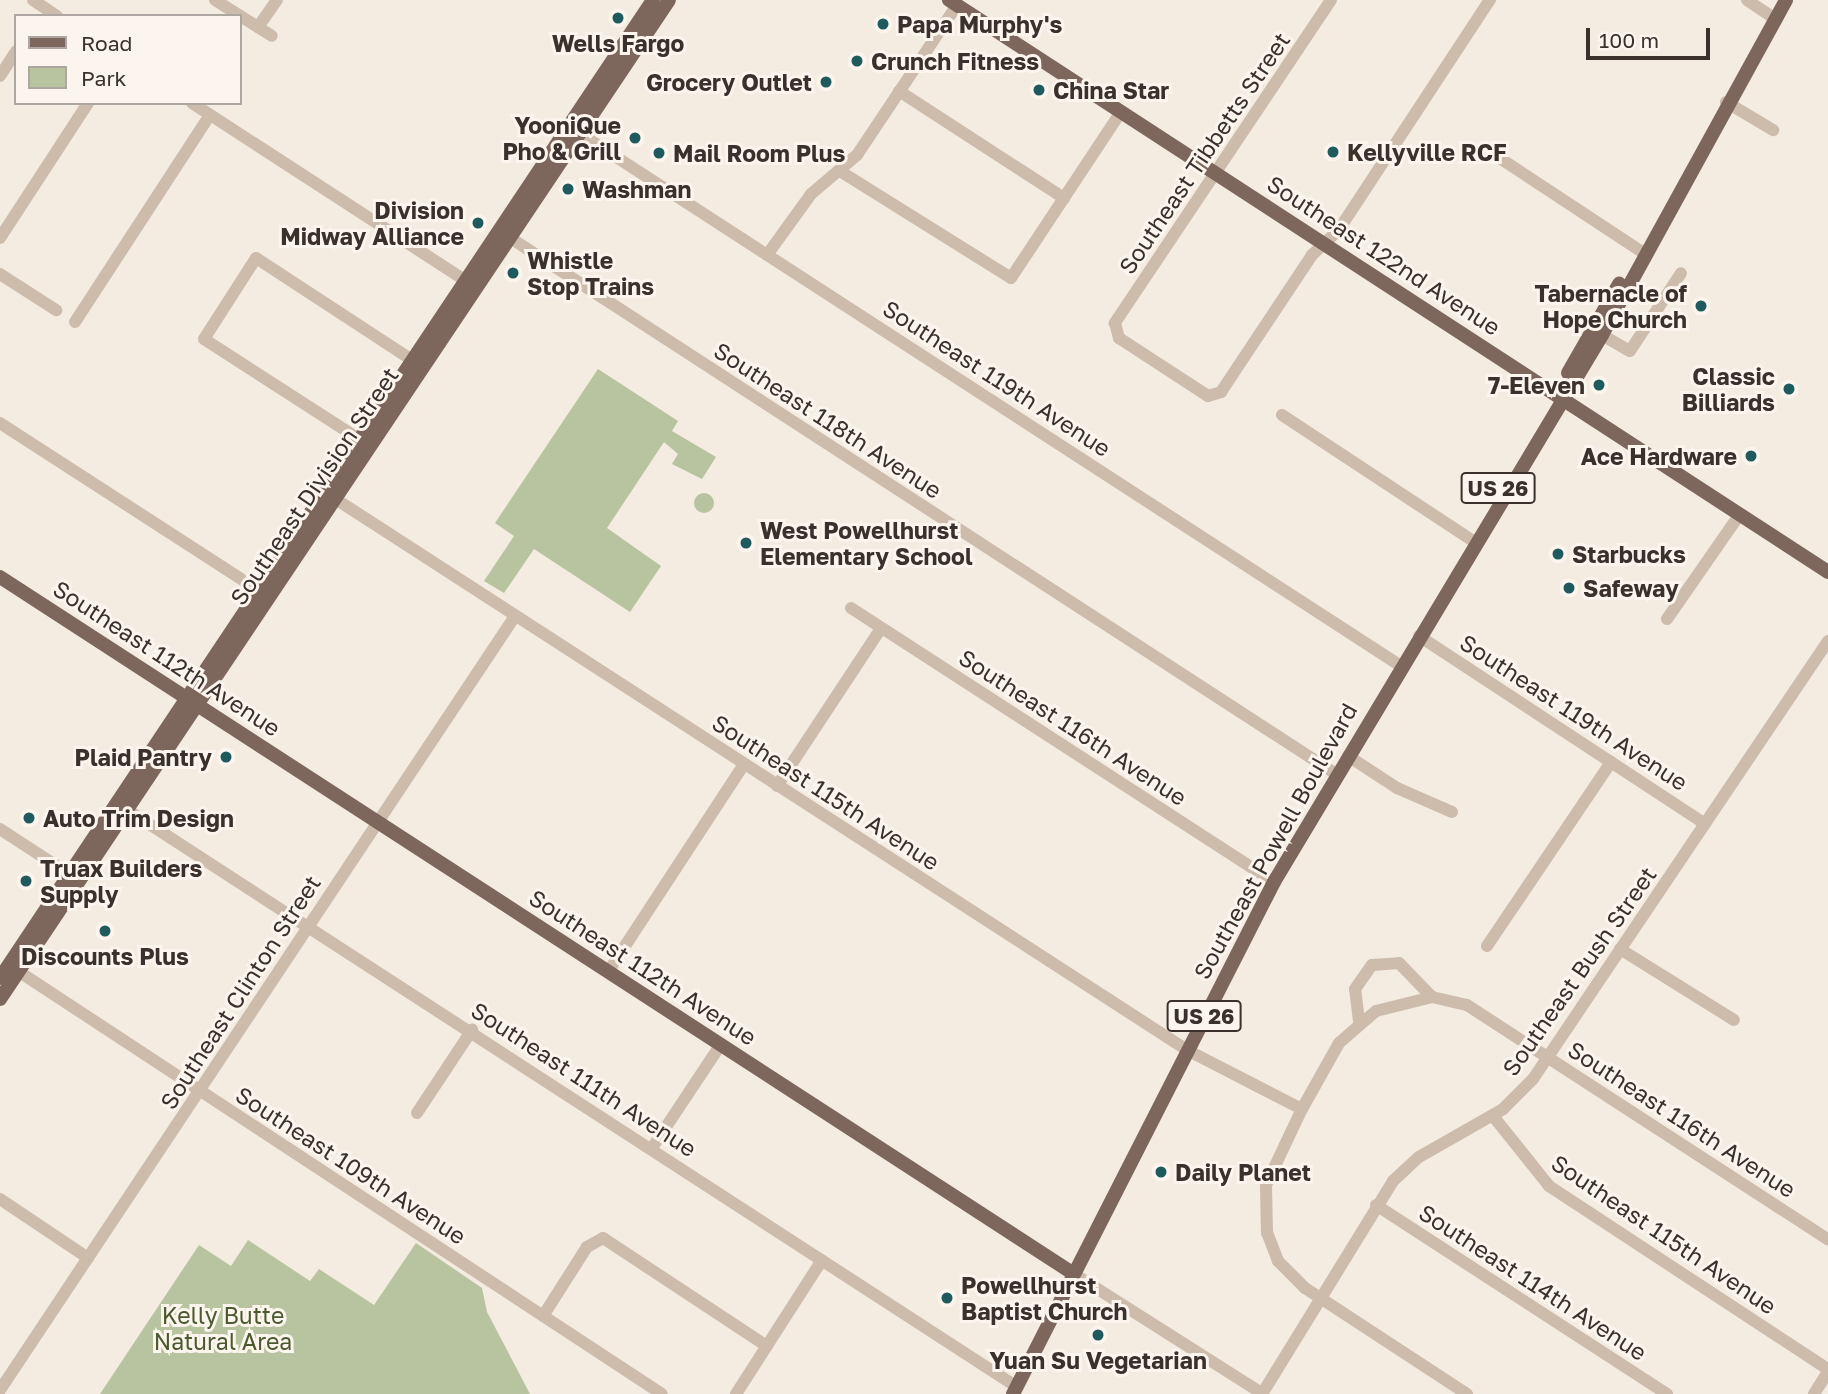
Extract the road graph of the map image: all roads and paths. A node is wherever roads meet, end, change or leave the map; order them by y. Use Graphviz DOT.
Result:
graph roads {
  1 [pos="215,0"];
  2 [pos="277,0"];
  3 [pos="653,0"];
  4 [pos="669,0"];
  5 [pos="1331,0"];
  6 [pos="1490,0"];
  7 [pos="1747,0"];
  8 [pos="1786,0"];
  9 [pos="953,3"];
  10 [pos="237,14"];
  11 [pos="242,17"];
  12 [pos="1775,19"];
  13 [pos="258,27"];
  14 [pos="272,36"];
  15 [pos="14,54"];
  16 [pos="0,76"];
  17 [pos="900,92"];
  18 [pos="1726,102"];
  19 [pos="87,105"];
  20 [pos="195,105"];
  21 [pos="1121,112"];
  22 [pos="210,115"];
  23 [pos="574,129"];
  24 [pos="1773,131"];
  25 [pos="1489,150"];
  26 [pos="551,152"];
  27 [pos="843,173"];
  28 [pos="1217,174"];
  29 [pos="537,195"];
  30 [pos="1064,198"];
  31 [pos="509,237"];
  32 [pos="0,238"];
  33 [pos="1324,243"];
  34 [pos="1642,252"];
  35 [pos="767,255"];
  36 [pos="1681,273"];
  37 [pos="0,274"];
  38 [pos="470,284"];
  39 [pos="56,310"];
  40 [pos="75,322"];
  41 [pos="1602,335"];
  42 [pos="412,360"];
  43 [pos="1560,396"];
  44 [pos="1282,415"];
  45 [pos="0,423"];
  46 [pos="359,439"];
  47 [pos="334,498"];
  48 [pos="1740,514"];
  49 [pos="1473,541"];
  50 [pos="1828,572"];
  51 [pos="0,577"];
  52 [pos="258,590"];
  53 [pos="851,608"];
  54 [pos="516,616"];
  55 [pos="1667,619"];
  56 [pos="881,628"];
  57 [pos="1419,636"];
  58 [pos="1828,641"];
  59 [pos="1401,666"];
  60 [pos="191,700"];
  61 [pos="1348,756"];
  62 [pos="1611,762"];
  63 [pos="744,764"];
  64 [pos="1336,774"];
  65 [pos="777,786"];
  66 [pos="126,808"];
  67 [pos="1452,812"];
  68 [pos="379,822"];
  69 [pos="1705,824"];
  70 [pos="0,829"];
  71 [pos="69,874"];
  72 [pos="1274,882"];
  73 [pos="50,926"];
  74 [pos="309,927"];
  75 [pos="1487,946"];
  76 [pos="1620,949"];
  77 [pos="16,953"];
  78 [pos="18,971"];
  79 [pos="608,972"];
  80 [pos="0,978"];
  81 [pos="1432,997"];
  82 [pos="0,999"];
  83 [pos="1734,1020"];
  84 [pos="1359,1021"];
  85 [pos="472,1030"];
  86 [pos="721,1044"];
  87 [pos="1187,1050"];
  88 [pos="1548,1057"];
  89 [pos="200,1091"];
  90 [pos="1302,1108"];
  91 [pos="417,1113"];
  92 [pos="1493,1116"];
  93 [pos="652,1148"];
  94 [pos="0,1199"];
  95 [pos="1376,1205"];
  96 [pos="1828,1238"];
  97 [pos="89,1258"];
  98 [pos="822,1260"];
  99 [pos="1074,1274"];
  100 [pos="1323,1300"];
  101 [pos="543,1316"];
  102 [pos="767,1346"];
  103 [pos="1828,1371"];
  104 [pos="0,1390"];
  105 [pos="1015,1390"];
  106 [pos="662,1394"];
  107 [pos="736,1394"];
  108 [pos="1266,1394"];
  109 [pos="1467,1394"];
  110 [pos="1667,1394"];
  111 [pos="1814,1394"];
  1 -- 10 [label="street"];
  2 -- 13 [label="street"];
  3 -- 23 [label="main road, Southeast Division Street"];
  4 -- 23 [label="main road, Southeast Division Street"];
  5 -- 28 [label="street, Southeast Tibbetts Street"];
  6 -- 33 [label="street"];
  7 -- 12 [label="street"];
  8 -- 12 [label="main road, Southeast Powell Boulevard / US 26"];
  9 -- 17 [label="street"];
  9 -- 21 [label="main road, Southeast 122nd Avenue"];
  11 -- 13 [label="street"];
  12 -- 18 [label="main road, Southeast Powell Boulevard / US 26"];
  13 -- 14 [label="street"];
  15 -- 16 [label="street"];
  17 -- 27 [label="street"];
  17 -- 30 [label="street"];
  18 -- 24 [label="street"];
  18 -- 34 [label="main road, Southeast Powell Boulevard / US 26"];
  19 -- 32 [label="street"];
  20 -- 22 [label="street"];
  21 -- 28 [label="main road, Southeast 122nd Avenue"];
  21 -- 30 [label="street"];
  22 -- 38 [label="street"];
  22 -- 40 [label="street"];
  23 -- 26 [label="main road, Southeast Division Street"];
  23 -- 29 [label="main road, Southeast Division Street"];
  23 -- 35 [label="street, Southeast 119th Avenue"];
  25 -- 34 [label="street"];
  26 -- 29 [label="main road"];
  26 -- 38 [label="main road, Southeast Division Street"];
  27 -- 30 [label="street"];
  27 -- 35 [label="street"];
  28 -- 33 [label="main road, Southeast 122nd Avenue"];
  28 -- 33 [label="street, Southeast Tibbetts Street"];
  29 -- 31 [label="main road, Southeast Division Street"];
  31 -- 38 [label="main road, Southeast Division Street"];
  31 -- 64 [label="street, Southeast 118th Avenue"];
  33 -- 43 [label="main road, Southeast 122nd Avenue"];
  34 -- 41 [label="main road, Southeast Powell Boulevard / US 26"];
  34 -- 43 [label="main road, Southeast Powell Boulevard / US 26"];
  35 -- 59 [label="street, Southeast 119th Avenue"];
  36 -- 41 [label="street"];
  37 -- 39 [label="street"];
  38 -- 42 [label="main road, Southeast Division Street"];
  38 -- 47 [label="main road, Southeast Division Street"];
  41 -- 43 [label="main road, Southeast Powell Boulevard / US 26"];
  42 -- 46 [label="main road, Southeast Division Street"];
  42 -- 46 [label="street"];
  43 -- 48 [label="main road, Southeast 122nd Avenue"];
  43 -- 49 [label="main road, Southeast Powell Boulevard / US 26"];
  44 -- 49 [label="street"];
  45 -- 52 [label="street"];
  46 -- 52 [label="main road, Southeast Division Street"];
  47 -- 54 [label="street, Southeast 115th Avenue"];
  47 -- 60 [label="main road, Southeast Division Street"];
  48 -- 50 [label="main road, Southeast 122nd Avenue"];
  48 -- 55 [label="street"];
  49 -- 57 [label="main road, Southeast Powell Boulevard / US 26"];
  51 -- 60 [label="main road, Southeast 112th Avenue"];
  52 -- 60 [label="main road, Southeast Division Street"];
  53 -- 56 [label="street, Southeast 116th Avenue"];
  54 -- 63 [label="street, Southeast 115th Avenue"];
  54 -- 68 [label="street, Southeast Clinton Street"];
  56 -- 65 [label="street"];
  56 -- 72 [label="street, Southeast 116th Avenue"];
  57 -- 59 [label="main road, Southeast Powell Boulevard / US 26"];
  57 -- 62 [label="street, Southeast 119th Avenue"];
  58 -- 69 [label="street, Southeast Bush Street"];
  59 -- 61 [label="main road, Southeast Powell Boulevard / US 26"];
  60 -- 66 [label="main road, Southeast Division Street"];
  60 -- 68 [label="main road, Southeast 112th Avenue"];
  60 -- 71 [label="main road, Southeast Division Street"];
  61 -- 64 [label="main road, Southeast Powell Boulevard / US 26"];
  61 -- 67 [label="street"];
  62 -- 69 [label="street, Southeast 119th Avenue"];
  62 -- 75 [label="street"];
  63 -- 65 [label="street, Southeast 115th Avenue"];
  63 -- 79 [label="street"];
  64 -- 72 [label="main road, Southeast Powell Boulevard / US 26"];
  65 -- 87 [label="street, Southeast 115th Avenue"];
  66 -- 73 [label="main road, Southeast Division Street"];
  66 -- 74 [label="street, Southeast 111th Avenue"];
  68 -- 74 [label="street, Southeast Clinton Street"];
  68 -- 79 [label="main road, Southeast 112th Avenue"];
  69 -- 76 [label="street, Southeast Bush Street"];
  70 -- 71 [label="street"];
  71 -- 73 [label="main road"];
  71 -- 77 [label="main road, Southeast Division Street"];
  72 -- 87 [label="main road, Southeast Powell Boulevard / US 26"];
  73 -- 78 [label="main road, Southeast Division Street"];
  74 -- 85 [label="street, Southeast 111th Avenue"];
  74 -- 89 [label="street, Southeast Clinton Street"];
  76 -- 83 [label="street"];
  76 -- 88 [label="street, Southeast Bush Street"];
  77 -- 78 [label="main road"];
  77 -- 80 [label="main road, Southeast Division Street"];
  78 -- 82 [label="main road, Southeast Division Street"];
  78 -- 89 [label="street, Southeast 109th Avenue"];
  79 -- 86 [label="main road, Southeast 112th Avenue"];
  81 -- 84 [label="street"];
  81 -- 84 [label="street"];
  81 -- 88 [label="street, Southeast 116th Avenue"];
  84 -- 90 [label="street"];
  85 -- 91 [label="street"];
  85 -- 93 [label="street, Southeast 111th Avenue"];
  86 -- 93 [label="street"];
  86 -- 99 [label="main road, Southeast 112th Avenue"];
  87 -- 90 [label="street, Southeast 115th Avenue"];
  87 -- 99 [label="main road, Southeast Powell Boulevard / US 26"];
  88 -- 92 [label="street, Southeast Bush Street"];
  88 -- 96 [label="street, Southeast 116th Avenue"];
  89 -- 97 [label="street, Southeast Clinton Street"];
  89 -- 101 [label="street, Southeast 109th Avenue"];
  90 -- 100 [label="street"];
  92 -- 95 [label="street, Southeast Bush Street"];
  92 -- 103 [label="street, Southeast 115th Avenue"];
  93 -- 98 [label="street, Southeast 111th Avenue"];
  94 -- 97 [label="street"];
  95 -- 100 [label="street, Southeast Bush Street"];
  95 -- 110 [label="street, Southeast 114th Avenue"];
  97 -- 104 [label="street, Southeast Clinton Street"];
  98 -- 102 [label="street"];
  98 -- 105 [label="street, Southeast 111th Avenue"];
  99 -- 105 [label="main road, Southeast Powell Boulevard / US 26"];
  99 -- 108 [label="street, Southeast 112th Avenue"];
  100 -- 108 [label="street, Southeast Bush Street"];
  100 -- 109 [label="street"];
  101 -- 102 [label="street"];
  101 -- 106 [label="street, Southeast 109th Avenue"];
  102 -- 107 [label="street"];
  103 -- 111 [label="street"];
}
